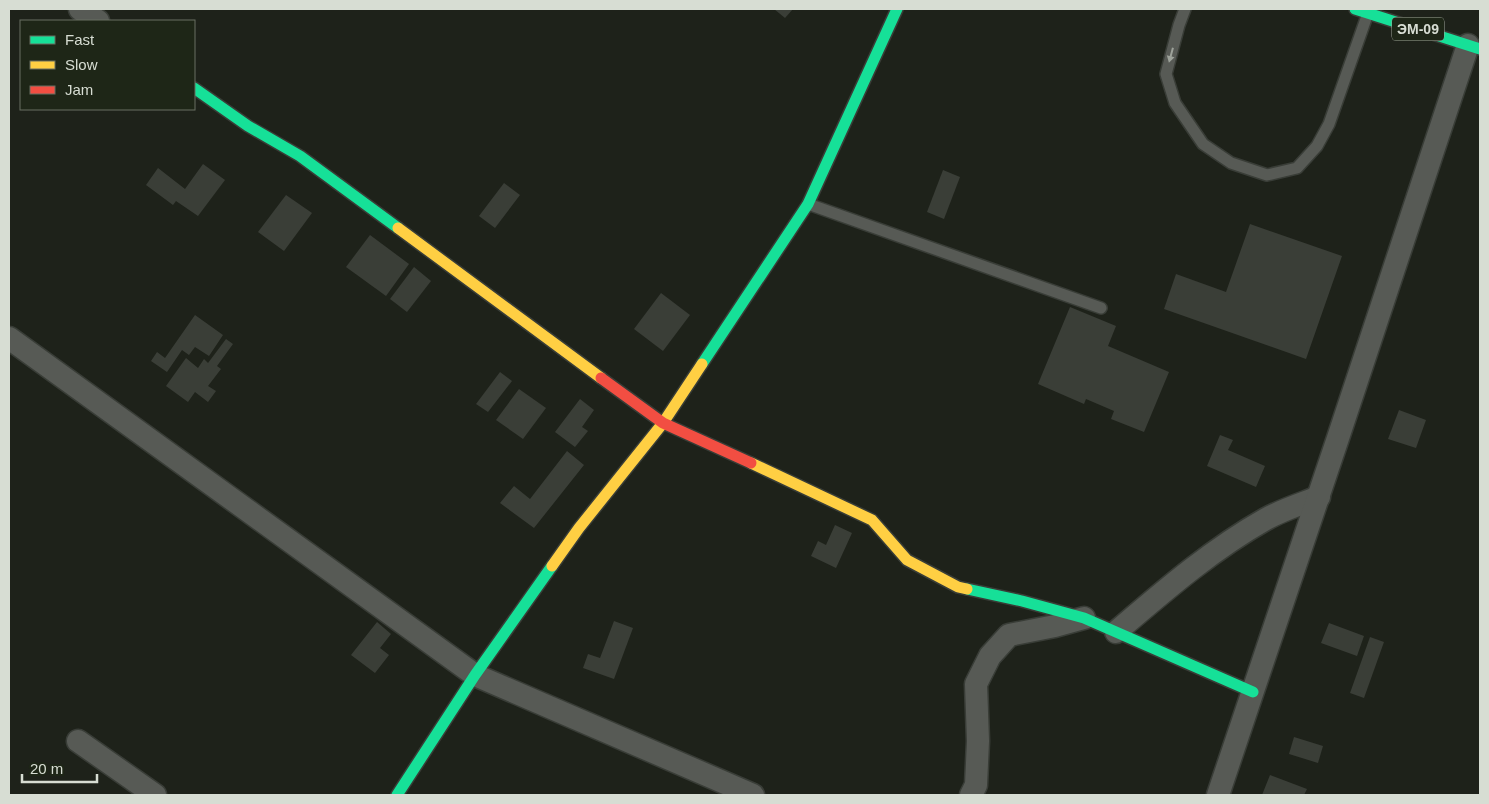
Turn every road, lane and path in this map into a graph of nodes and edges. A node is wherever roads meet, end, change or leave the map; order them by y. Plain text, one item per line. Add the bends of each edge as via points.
1 (80, 9) edge
2 (897, 9) edge
3 (1185, 9) edge
4 (1355, 9) edge
5 (1368, 13) junction
6 (96, 20) edge
7 (1474, 47) edge
8 (195, 89) edge
9 (808, 204) junction
10 (1100, 308) dead end
11 (9, 338) edge
12 (663, 423) junction
13 (1319, 497) junction
14 (1084, 618) junction
15 (1116, 632) junction
16 (475, 675) junction
17 (1252, 692) junction
18 (78, 741) dead end
19 (155, 795) edge
20 (397, 795) edge
21 (753, 795) edge
22 (971, 795) edge
23 (1218, 795) edge

1 - 6 street
2 - 9 main road
3 -> 5 lane via 1166,74 1175,103 1203,144 1231,163 1267,175 1297,168 1317,146 1329,124
4 - 5 main road, ЭМ-09
5 - 7 main road, ЭМ-09
7 - 13 street
8 - 12 main road via 248,126 300,156
9 - 10 lane
9 - 12 main road
11 - 16 street
12 - 14 main road via 872,520 907,560 958,587
12 - 16 main road via 579,528
13 - 15 street via 1268,518 1225,544
13 - 17 street
14 - 15 main road
14 - 22 street via 1009,635 990,656 976,684 978,741 976,785
15 - 17 main road
16 - 20 main road
16 - 21 street
17 - 23 street
18 - 19 street

